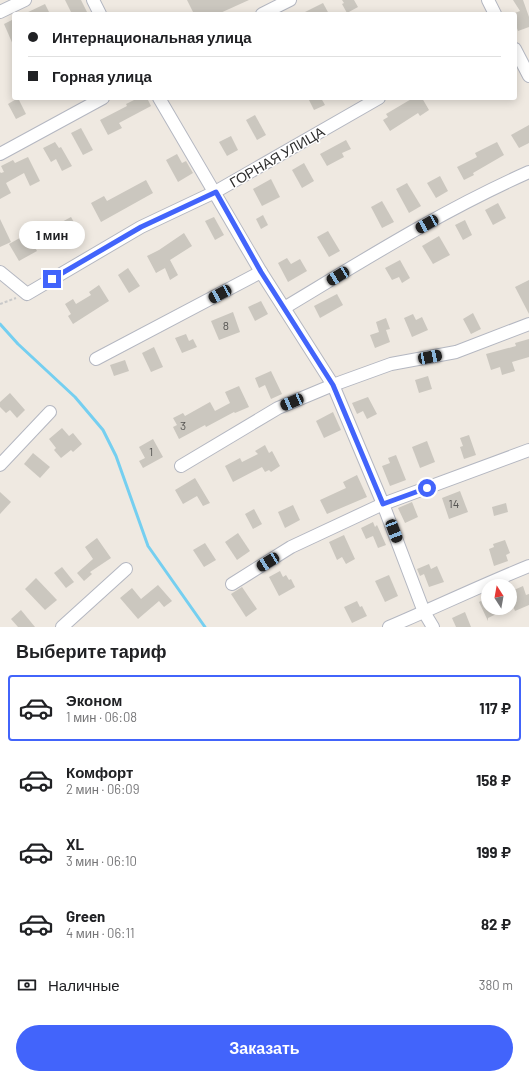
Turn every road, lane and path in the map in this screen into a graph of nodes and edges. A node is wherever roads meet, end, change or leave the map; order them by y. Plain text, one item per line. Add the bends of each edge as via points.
1 (25, 0) edge
2 (93, 0) edge
3 (290, 0) edge
4 (488, 0) edge
5 (0, 12) edge
6 (99, 12) edge
7 (266, 12) edge
8 (494, 12) edge
9 (522, 54) edge
10 (529, 76) edge
11 (99, 100) edge
12 (160, 100) edge
13 (376, 100) edge
14 (0, 154) edge
15 (529, 172) edge
16 (216, 192) junction
17 (0, 272) edge
18 (261, 272) junction
19 (27, 294) junction
20 (0, 304) edge
21 (284, 308) junction
22 (529, 324) edge
23 (96, 359) dead end
24 (333, 385) junction
25 (50, 412) dead end
26 (529, 450) edge
27 (0, 465) edge
28 (181, 466) dead end
29 (383, 504) junction
30 (529, 566) edge
31 (126, 569) dead end
32 (232, 584) dead end
33 (424, 612) junction
34 (62, 627) edge
35 (389, 627) edge
36 (433, 627) edge

1 - 5 street
2 - 6 street
3 - 7 street
4 - 8 street
9 - 10 street
11 - 14 street
12 - 16 street
13 - 16 street, ГОРНАЯ УЛИЦА
15 - 21 street via 489,190
16 - 18 street
16 - 19 street, ГОРНАЯ УЛИЦА via 141,227
17 - 19 street
18 - 21 street
18 - 23 street
19 - 20 path
21 - 24 street
22 - 24 street via 456,352 391,364
24 - 28 street via 278,408
24 - 29 street
25 - 27 street
26 - 29 street
29 - 32 street via 291,547
29 - 33 street
30 - 33 street
31 - 34 street
33 - 35 street
33 - 36 street

